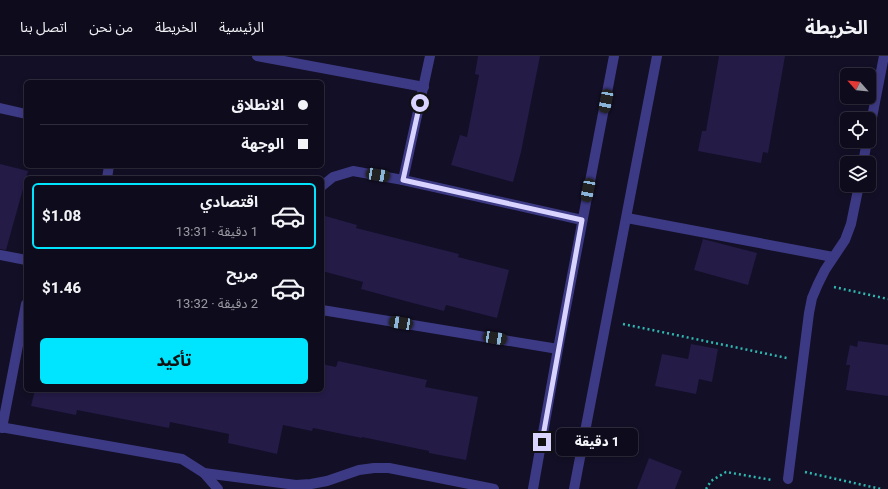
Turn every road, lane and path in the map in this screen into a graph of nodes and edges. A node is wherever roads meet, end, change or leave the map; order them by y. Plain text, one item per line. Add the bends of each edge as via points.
1 (257, 56) edge
2 (430, 56) edge
3 (614, 56) edge
4 (658, 56) edge
5 (884, 56) edge
6 (883, 86) edge
7 (424, 87) junction
8 (0, 108) edge
9 (875, 112) edge
10 (24, 114) edge
11 (403, 180) junction
12 (324, 184) edge
13 (858, 192) edge
14 (627, 218) junction
15 (582, 220) junction
16 (0, 255) edge
17 (833, 257) junction
18 (24, 260) edge
19 (818, 284) junction
20 (888, 299) edge
21 (324, 310) edge
22 (24, 314) edge
23 (607, 321) junction
24 (558, 349) junction
25 (803, 361) junction
26 (1, 428) edge
27 (204, 472) junction
28 (788, 479) junction
29 (218, 489) edge
30 (494, 489) edge
31 (533, 489) edge
32 (574, 489) edge
33 (706, 489) edge
34 (881, 489) edge

1 - 7 street
2 - 7 street
3 - 15 street
4 - 14 street
5 - 6 street
6 - 9 street
7 - 11 street
8 - 10 street
11 - 12 street via 353,171 333,177
11 - 15 street
13 - 17 street via 845,240
14 - 17 street
14 - 23 street
15 - 24 street
16 - 18 street
17 - 19 street
19 - 20 path
19 - 25 street via 809,313
21 - 24 street
22 - 26 street
23 - 25 path
23 - 32 street
24 - 31 street
25 - 28 street
26 - 27 street via 182,459
27 - 29 street
27 - 30 street via 296,485 319,482 359,470 390,468
28 - 33 path via 774,480 726,472 711,481
28 - 34 path via 802,472

